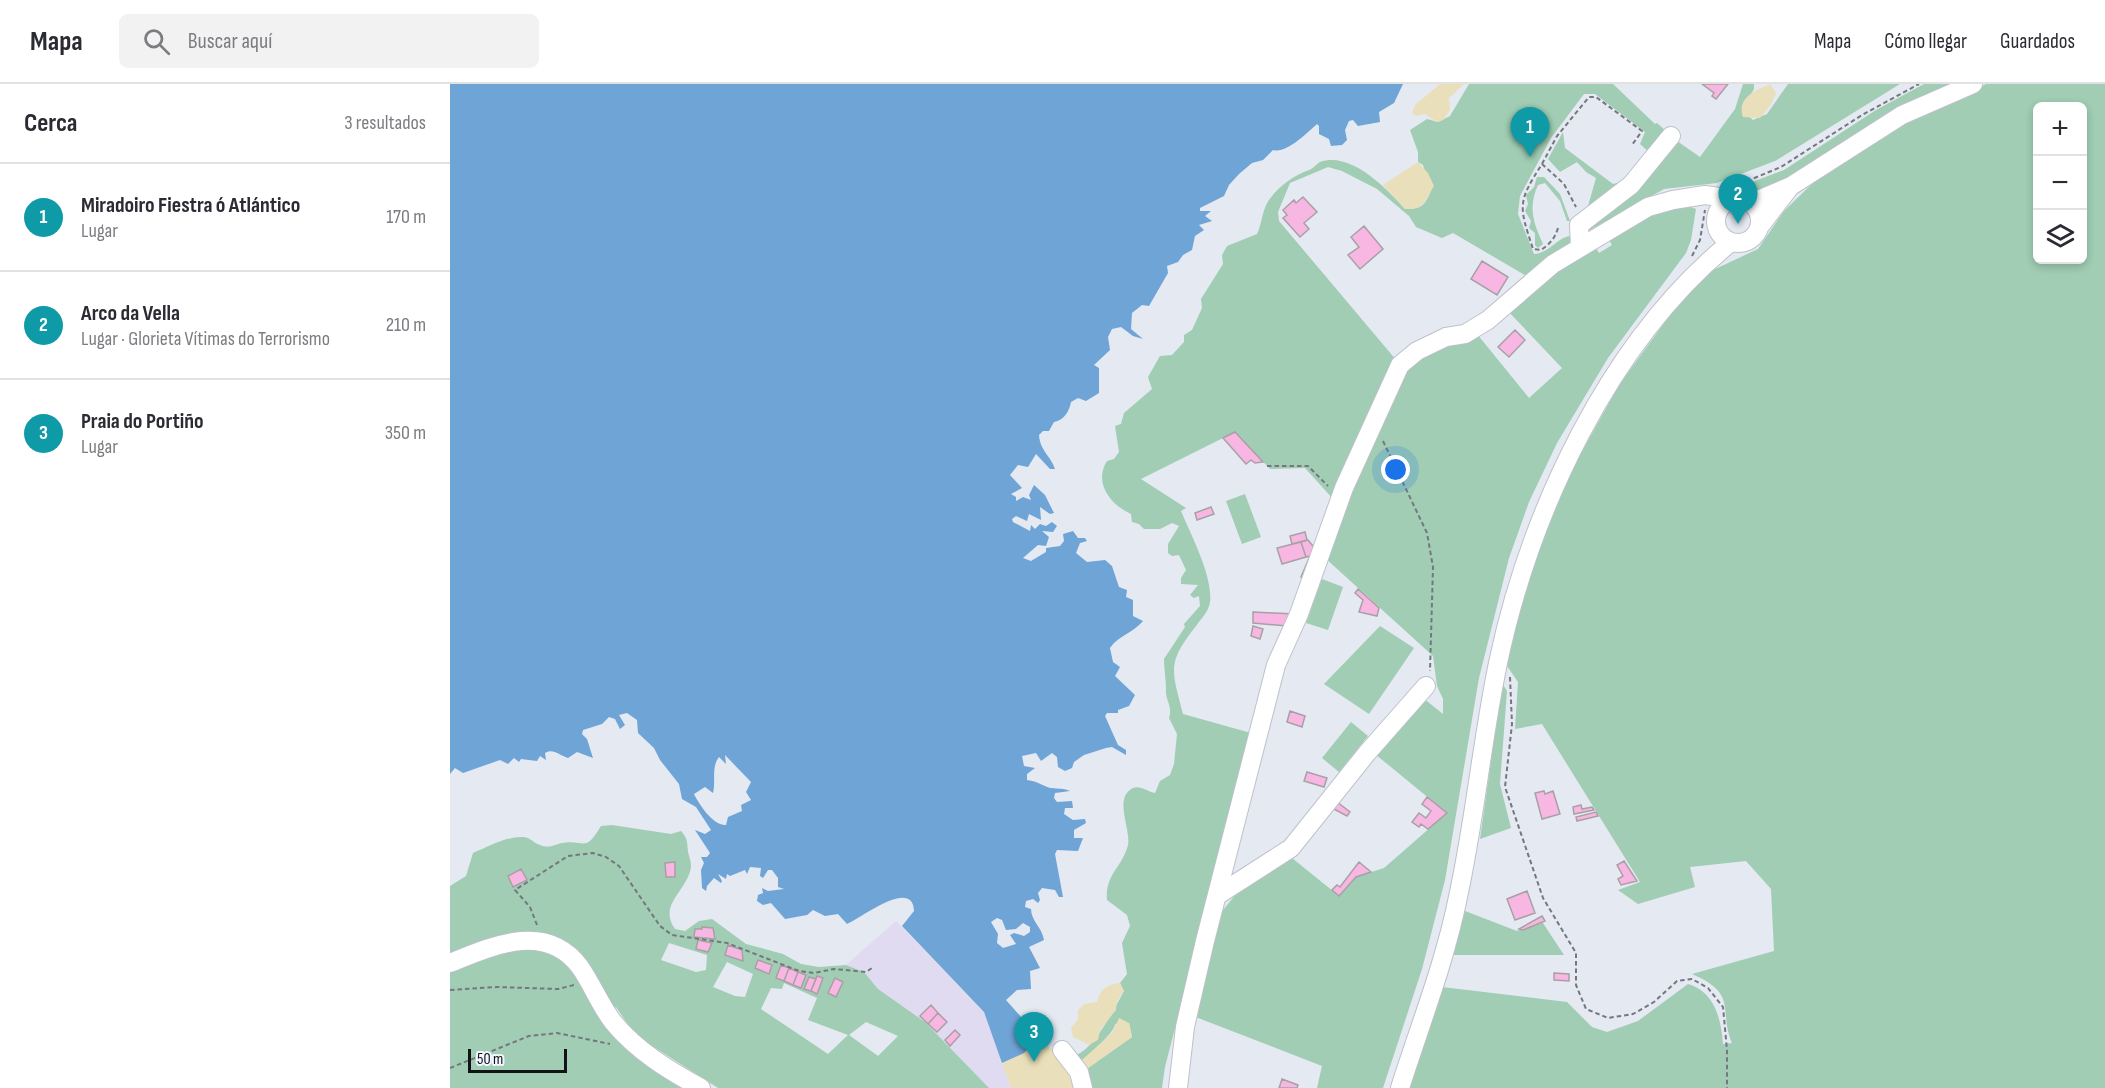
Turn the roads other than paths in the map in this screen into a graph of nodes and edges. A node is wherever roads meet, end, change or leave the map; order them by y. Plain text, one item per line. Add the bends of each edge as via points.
1 (1973, 84) edge
2 (1671, 136) dead end
3 (1791, 186) junction
4 (1740, 196) junction
5 (1708, 203) junction
6 (1760, 226) junction
7 (1722, 234) junction
8 (1580, 247) junction
9 (1426, 686) road end
10 (1218, 895) junction
11 (450, 963) edge
12 (1062, 1050) dead end
13 (701, 1088) edge
14 (1083, 1088) edge
15 (1178, 1088) edge
16 (1400, 1088) edge

1 - 3 street via 1902,115
2 - 8 street via 1630,185 1579,225
3 - 4 street
3 - 6 street
4 - 5 street
4 - 6 street via 1760,213
4 - 7 street via 1722,206 1716,218
5 - 7 street
5 - 8 street via 1673,200 1648,207
6 - 7 street via 1752,239 1738,244
7 - 16 street via 1696,262 1631,352 1588,420 1529,552 1498,665 1458,899
8 - 10 street via 1553,264 1488,320 1465,334 1446,337 1417,351 1400,365 1368,432 1276,665
9 - 10 street via 1366,753 1291,848
10 - 15 street via 1185,1027
11 - 13 street via 518,940 552,944 569,954 611,1020 632,1044
12 - 14 street via 1079,1072

